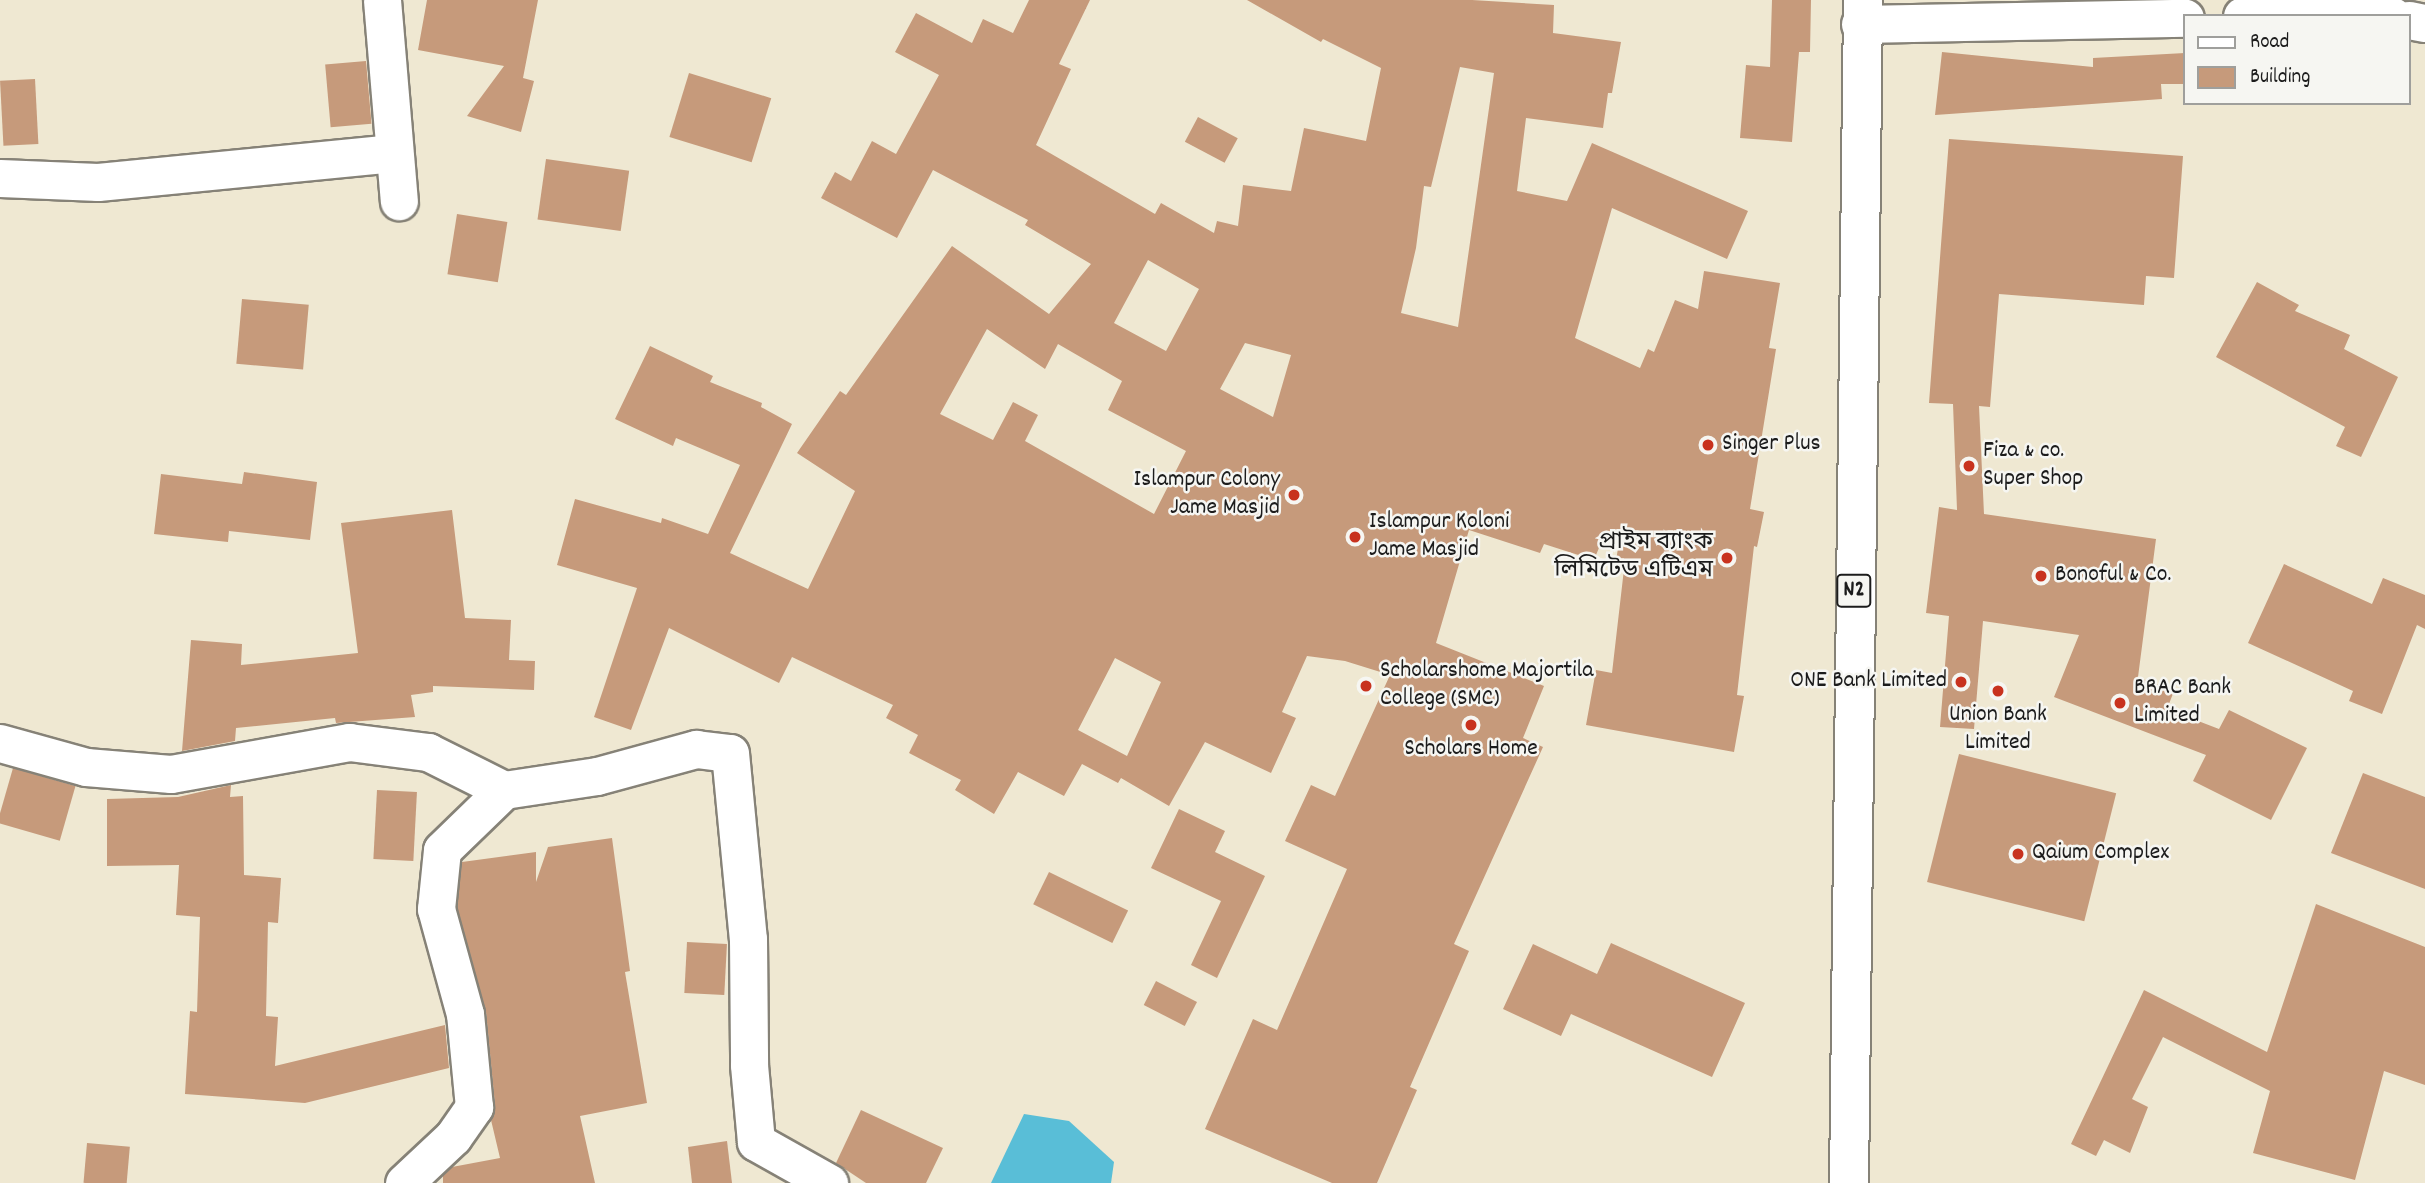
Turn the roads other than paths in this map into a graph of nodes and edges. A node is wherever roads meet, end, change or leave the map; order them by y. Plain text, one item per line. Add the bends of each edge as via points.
1 (382, 0) edge
2 (1861, 12) edge
3 (2284, 14) edge
4 (2384, 14) edge
5 (2184, 18) edge
6 (394, 153) junction
7 (0, 177) edge
8 (399, 201) dead end
9 (0, 743) edge
10 (504, 790) junction
11 (404, 1183) edge
12 (829, 1183) edge
13 (1849, 1183) edge

1 - 6 street
2 - 5 street
2 - 13 highway, N2
3 - 4 street via 2367,10
6 - 7 street via 98,182
6 - 8 street
9 - 10 street via 86,767 172,774 349,742 428,752
10 - 11 street via 442,850 440,862 436,909 465,1014 474,1107 453,1137
10 - 12 street via 597,776 696,749 730,753 748,939 749,1065 757,1142

